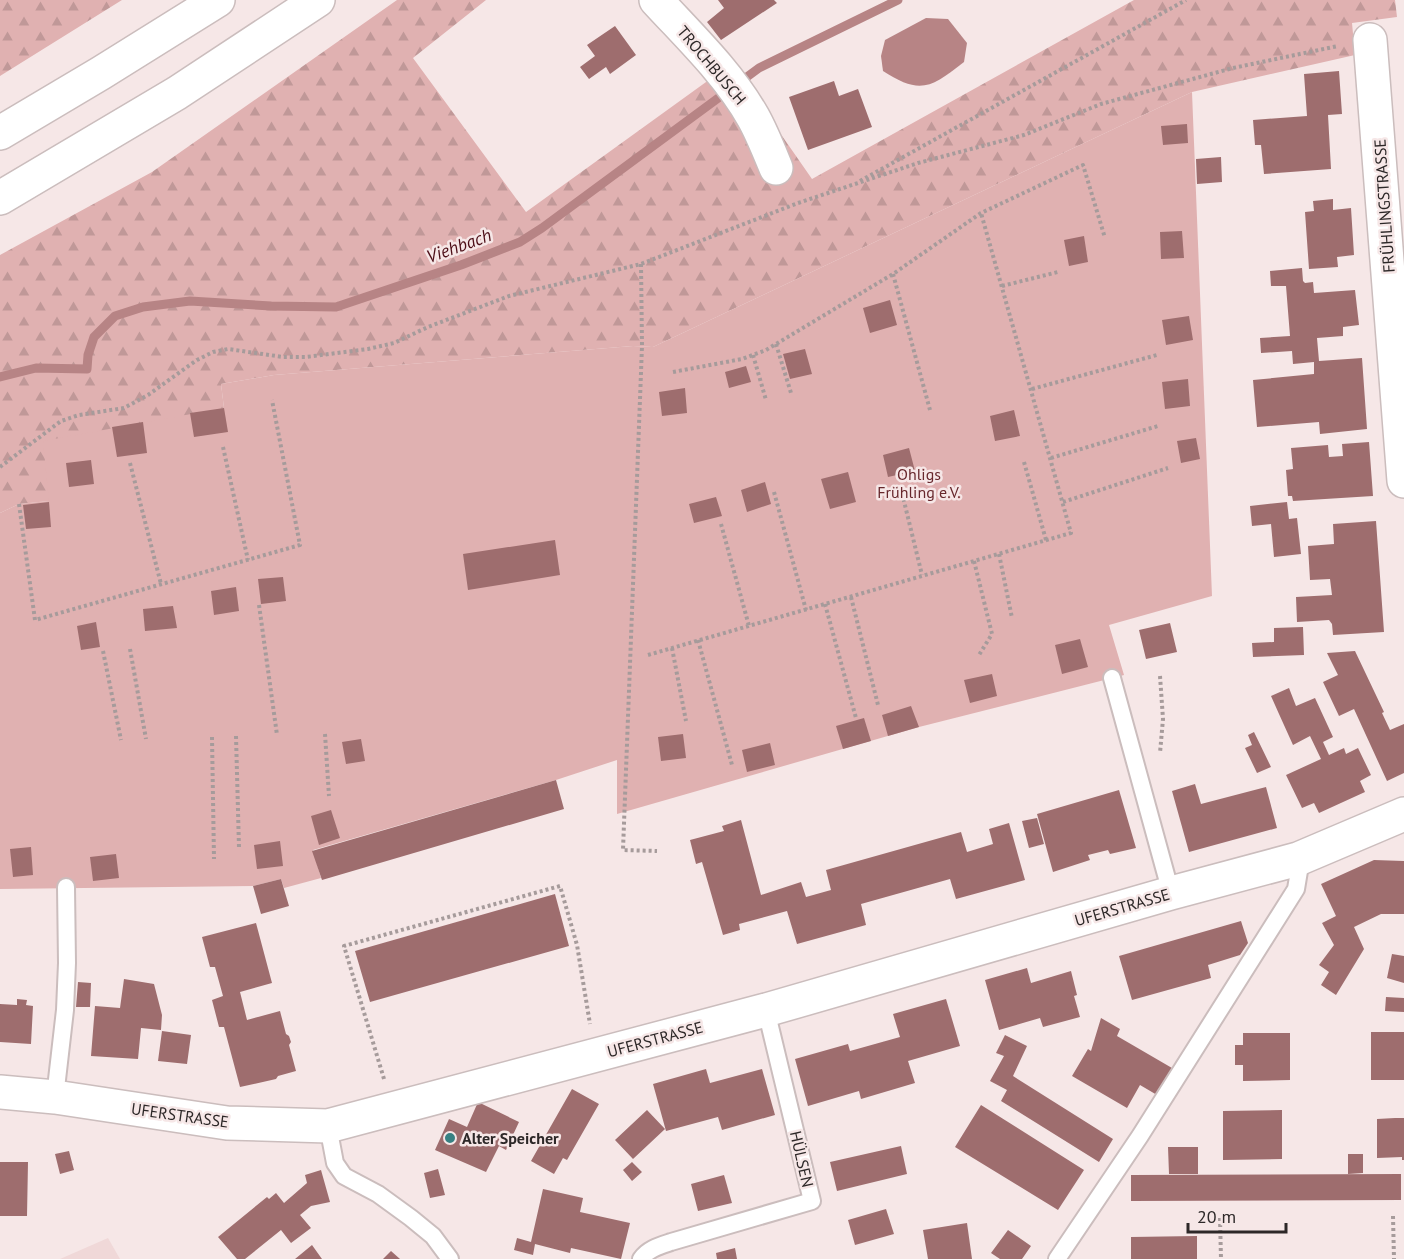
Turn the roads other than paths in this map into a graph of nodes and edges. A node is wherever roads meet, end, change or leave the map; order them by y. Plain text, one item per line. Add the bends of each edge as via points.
1 (218, 0) edge
2 (318, 0) edge
3 (656, 0) edge
4 (1370, 40) road end
5 (0, 133) edge
6 (776, 168) dead end
7 (0, 198) edge
8 (1404, 481) edge
9 (1112, 678) dead end
10 (1404, 814) edge
11 (1298, 859) junction
12 (66, 887) dead end
13 (1172, 893) junction
14 (766, 1010) junction
15 (0, 1092) edge
16 (55, 1097) junction
17 (328, 1126) junction
18 (450, 1259) edge
19 (641, 1259) edge
20 (1057, 1259) edge

1 - 5 main road
2 - 7 main road via 177,93
3 - 6 main road, TROCHBUSCH via 730,83 754,118
4 - 8 main road, FRÜHLINGSTRASSE
9 - 13 lane
10 - 11 main road, UFERSTRASSE
11 - 13 main road, UFERSTRASSE
11 - 20 lane via 1296,889
12 - 16 lane via 65,1010
13 - 14 main road, UFERSTRASSE
14 - 17 main road, UFERSTRASSE
14 - 19 lane, HÜLSEN via 812,1201 654,1247
15 - 16 main road, UFERSTRASSE
16 - 17 main road, UFERSTRASSE via 227,1123
17 - 18 lane via 335,1163 344,1176 411,1218 433,1236

